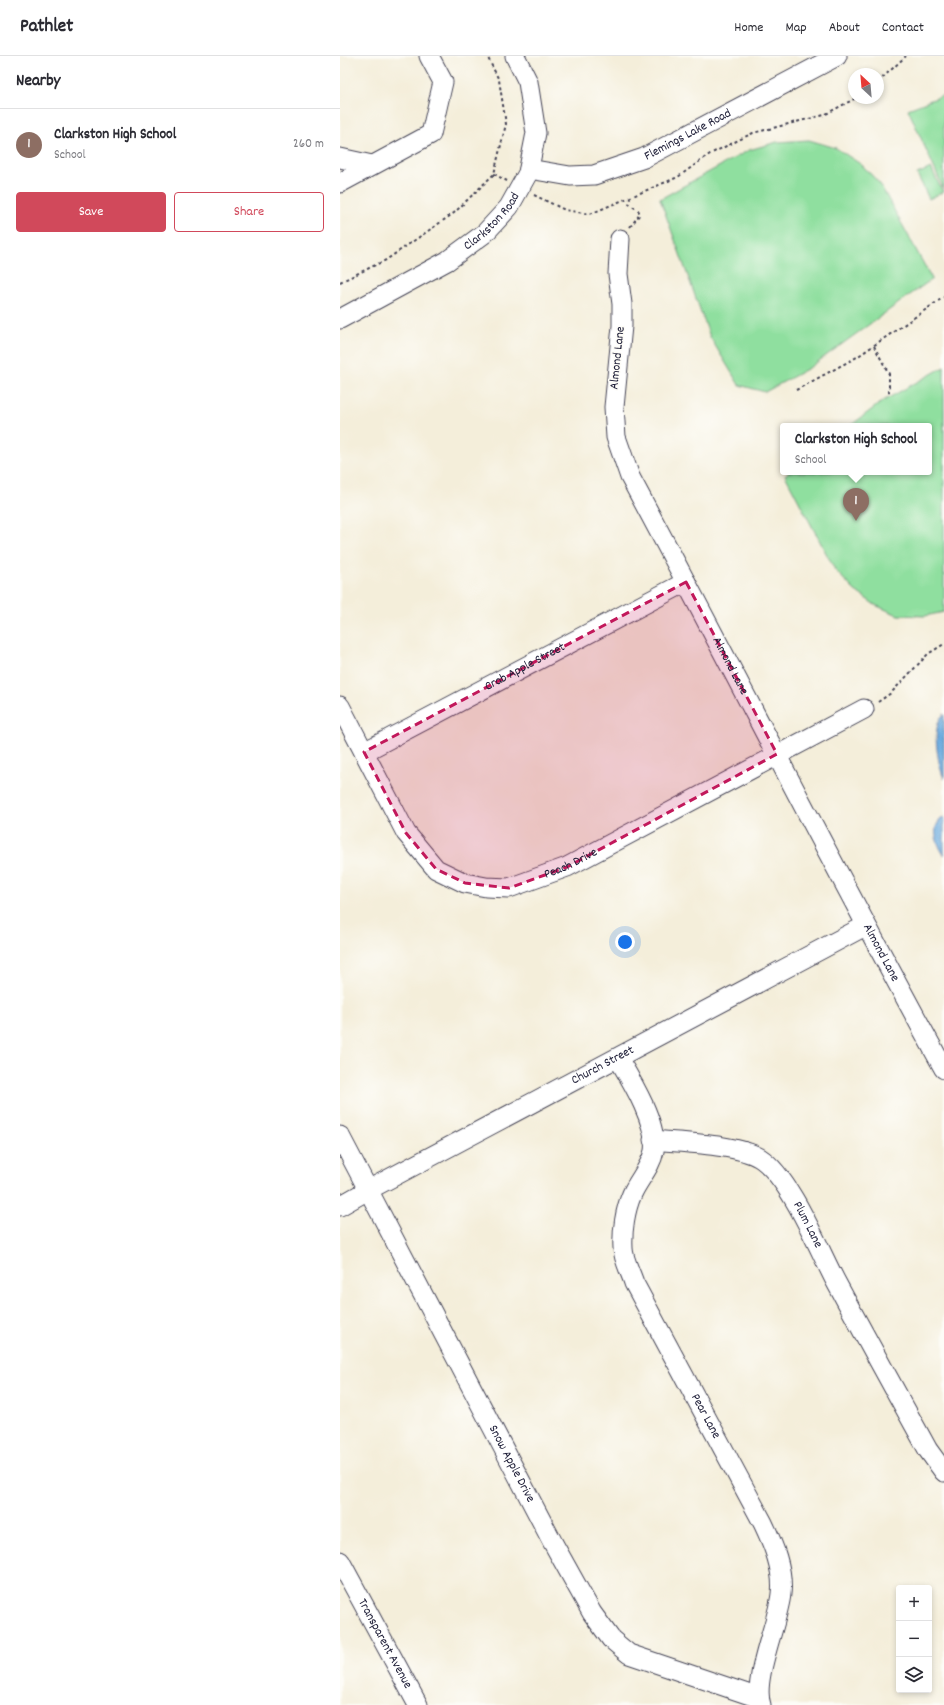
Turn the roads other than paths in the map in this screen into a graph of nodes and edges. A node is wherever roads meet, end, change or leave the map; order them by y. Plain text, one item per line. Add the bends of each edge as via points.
1 (429, 56) edge
2 (516, 56) edge
3 (837, 56) edge
4 (340, 158) edge
5 (372, 166) junction
6 (529, 169) junction
7 (340, 183) edge
8 (620, 239) road end
9 (340, 319) edge
10 (686, 582) junction
11 (340, 706) edge
12 (864, 709) road end
13 (364, 752) junction
14 (777, 754) junction
15 (865, 926) junction
16 (618, 1058) junction
17 (944, 1069) edge
18 (340, 1136) edge
19 (653, 1140) junction
20 (368, 1190) junction
21 (340, 1206) edge
22 (944, 1472) edge
23 (340, 1561) edge
24 (760, 1702) edge
25 (418, 1705) edge

1 - 5 street via 443,82 431,134
2 - 6 street, Clarkston Road via 528,82 536,133
3 - 6 street, Flemings Lake Road via 644,158 594,175 570,176
4 - 5 street
5 - 7 street
6 - 9 street, Clarkston Road via 509,208 484,233 447,261
8 - 10 street, Almond Lane via 618,274 622,326 614,407 616,437 630,477
10 - 13 street, Crab Apple Street
10 - 14 street, Almond Lane
11 - 13 street, Peach Drive
12 - 14 street, Peach Drive
13 - 14 street, Peach Drive via 406,833 436,869 465,883 509,888 567,866
14 - 15 street, Almond Lane
15 - 16 street, Church Street
15 - 17 street, Almond Lane
16 - 19 street via 644,1104
16 - 20 street, Church Street
18 - 20 street, Snow Apple Drive
19 - 22 street, Plum Lane via 741,1150 760,1158 768,1165 795,1201 928,1450
19 - 24 street, Pear Lane via 654,1150 650,1162 632,1194 625,1215 623,1249 634,1283 774,1546 782,1593 763,1664
20 - 21 street, Church Street
20 - 24 street, Snow Apple Drive via 553,1543 592,1613 611,1639 629,1654
23 - 25 street, Transparent Avenue

